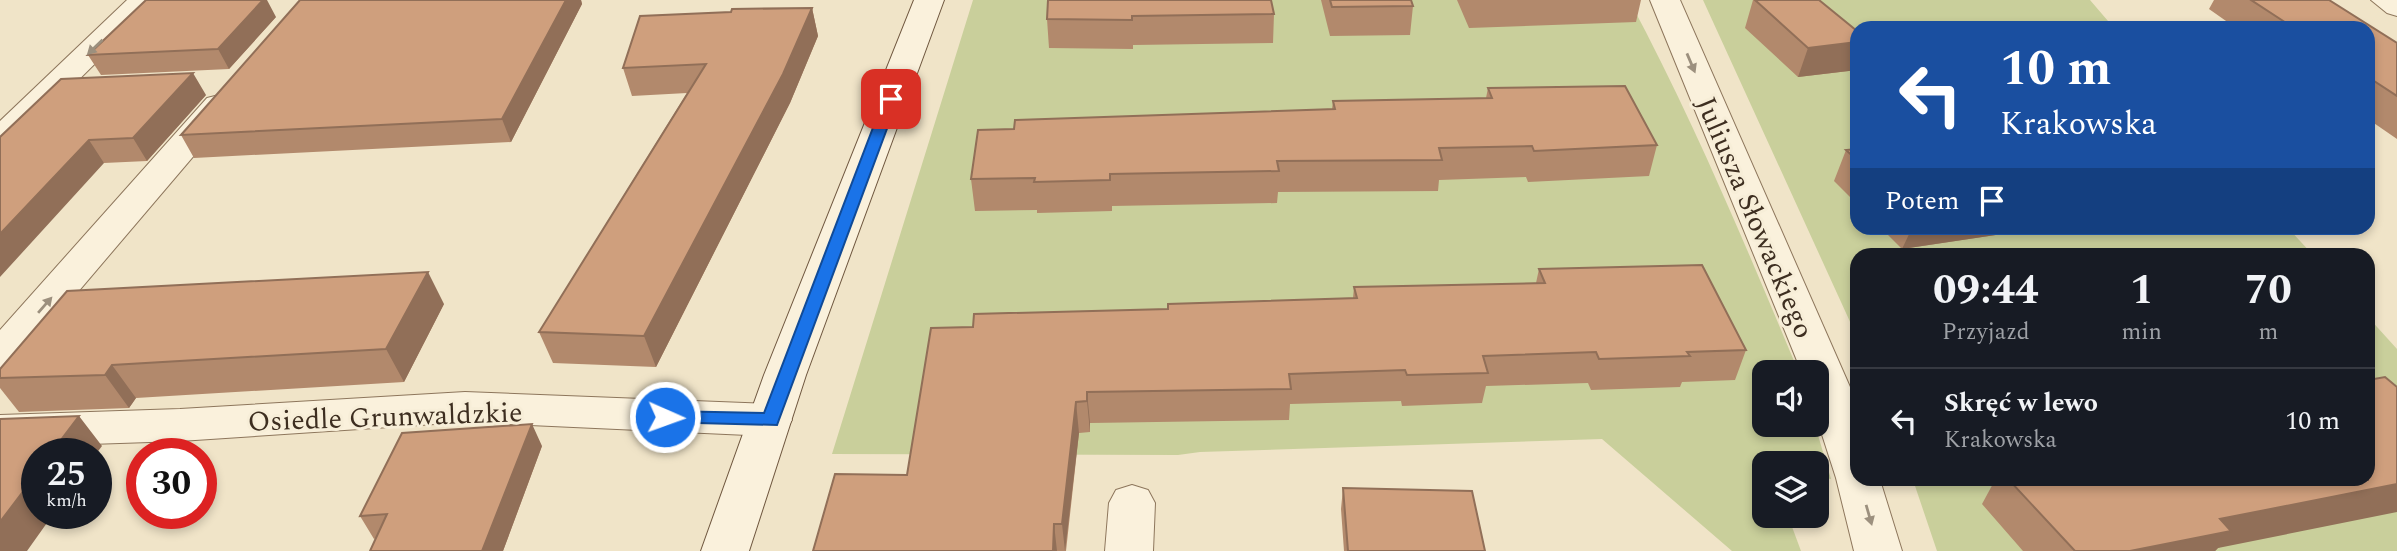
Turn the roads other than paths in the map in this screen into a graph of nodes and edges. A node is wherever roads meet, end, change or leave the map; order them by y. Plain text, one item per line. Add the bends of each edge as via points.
1 (145, 0) edge
2 (929, 0) edge
3 (1665, 0) edge
4 (2386, 0) edge
5 (2397, 7) edge
6 (201, 82) dead end
7 (96, 87) edge
8 (51, 90) junction
9 (0, 139) edge
10 (0, 356) edge
11 (770, 420) junction
12 (0, 431) edge
13 (1850, 452) edge
14 (1860, 486) edge
15 (1132, 503) dead end
16 (725, 551) edge
17 (1129, 551) edge
18 (1878, 551) edge

1 -> 8 street
2 - 11 street
3 -> 13 street, Juliusza Słowackiego via 1829,387
4 - 5 street
10 -> 6 street via 241,80
7 - 8 street
8 - 9 street
11 - 12 street, Osiedle Grunwaldzkie via 465,407
11 - 16 street
14 -> 18 street
15 - 17 street

